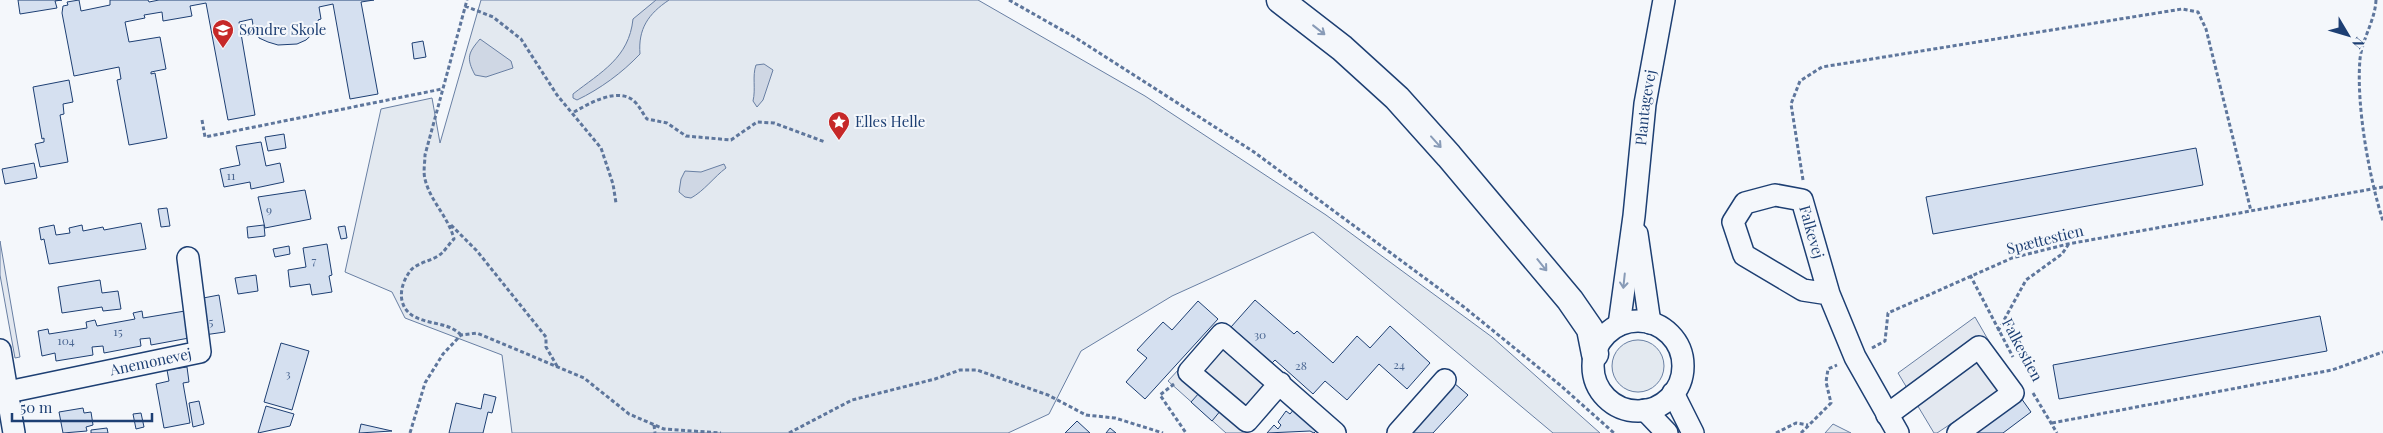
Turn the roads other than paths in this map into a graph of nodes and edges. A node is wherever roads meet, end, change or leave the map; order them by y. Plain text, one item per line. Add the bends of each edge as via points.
1 (1280, 0) edge
2 (1664, 0) edge
3 (1634, 216) junction
4 (188, 258) dead end
5 (1829, 294) junction
6 (1650, 323) junction
7 (1619, 325) junction
8 (0, 350) edge
9 (1595, 354) junction
10 (2, 371) edge
11 (1445, 380) dead end
12 (1280, 383) junction
13 (8, 392) junction
14 (1674, 393) junction
15 (1645, 410) junction
16 (1887, 415) junction
17 (14, 433) edge
18 (1335, 433) edge
19 (1398, 433) edge
20 (1667, 433) edge
21 (1693, 433) edge
22 (1898, 433) edge
23 (1958, 433) edge

1 -> 9 main road via 1342,48 1390,92 1449,156 1570,300 1590,329
2 - 3 street, Plantagevej via 1645,104
3 - 6 street, Plantagevej
3 -> 7 street, Plantagevej
4 - 13 street, Anemonevej via 200,352
5 - 5 street, Falkevej via 1803,290 1744,255 1733,222 1745,203 1775,194 1802,200
5 - 16 street, Falkevej via 1854,357
6 - 7 street via 1634,321
6 - 14 street via 1669,333 1680,352 1682,373
7 - 9 street via 1608,332
8 - 10 street
9 - 15 street via 1593,366 1600,391 1620,407 1632,411
10 - 13 street
11 - 19 street
12 - 12 street via 1247,421 1189,372 1222,334
12 - 18 street
13 - 17 street
14 - 15 street via 1666,401
14 - 21 street
15 - 20 street
16 - 22 street, Falkevej
16 - 23 street via 1979,347 2013,393

